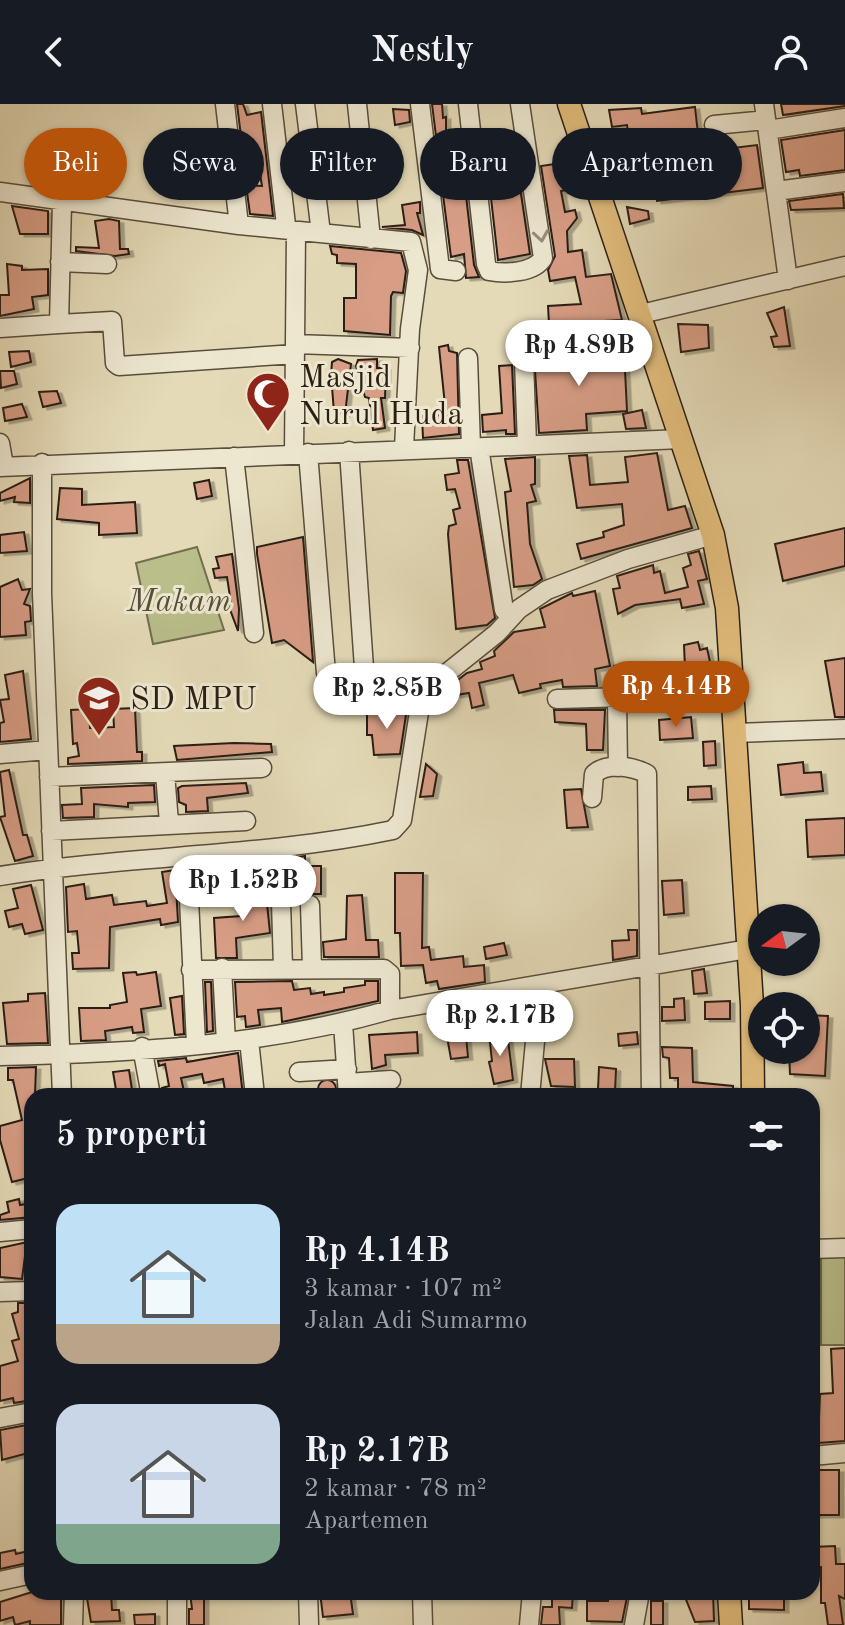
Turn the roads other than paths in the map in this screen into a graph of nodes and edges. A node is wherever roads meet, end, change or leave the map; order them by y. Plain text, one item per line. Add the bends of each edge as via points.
1 (225, 104) edge
2 (272, 104) edge
3 (305, 104) edge
4 (357, 104) edge
5 (420, 104) edge
6 (468, 104) edge
7 (520, 104) edge
8 (569, 104) edge
9 (766, 118) edge
10 (845, 118) edge
11 (714, 125) dead end
12 (845, 182) edge
13 (776, 191) junction
14 (0, 192) edge
15 (62, 203) junction
16 (239, 225) junction
17 (291, 228) junction
18 (321, 233) junction
19 (371, 239) junction
20 (60, 262) junction
21 (107, 264) dead end
22 (845, 266) edge
23 (456, 271) dead end
24 (788, 280) junction
25 (641, 314) junction
26 (59, 324) junction
27 (0, 328) edge
28 (410, 348) junction
29 (295, 349) junction
30 (468, 358) dead end
31 (524, 361) dead end
32 (682, 439) junction
33 (0, 443) edge
34 (527, 444) junction
35 (475, 447) junction
36 (404, 448) junction
37 (349, 451) junction
38 (301, 453) junction
39 (234, 457) junction
40 (42, 463) junction
41 (2, 466) edge
42 (713, 535) junction
43 (504, 610) dead end
44 (254, 633) dead end
45 (326, 673) dead end
46 (733, 694) junction
47 (421, 695) junction
48 (617, 697) junction
49 (557, 699) dead end
50 (845, 729) edge
51 (745, 731) junction
52 (48, 750) junction
53 (0, 754) edge
54 (618, 767) junction
55 (262, 768) dead end
56 (165, 773) junction
57 (49, 777) junction
58 (592, 798) dead end
59 (246, 821) dead end
60 (169, 823) junction
61 (51, 831) junction
62 (187, 858) junction
63 (53, 867) junction
64 (0, 876) edge
65 (281, 901) dead end
66 (310, 905) dead end
67 (748, 949) joint
68 (222, 968) junction
69 (283, 968) junction
70 (312, 968) junction
71 (651, 968) junction
72 (191, 970) junction
73 (749, 976) edge
74 (540, 987) junction
75 (390, 1010) junction
76 (343, 1023) junction
77 (249, 1040) junction
78 (226, 1042) junction
79 (196, 1044) junction
80 (142, 1047) junction
81 (60, 1054) junction
82 (0, 1056) edge
83 (299, 1072) dead end
84 (391, 1080) dead end
85 (347, 1083) edge
86 (62, 1088) edge
87 (150, 1088) edge
88 (254, 1088) edge
89 (531, 1088) edge
90 (651, 1088) edge
91 (753, 1088) edge
92 (24, 1230) edge
93 (0, 1232) edge
94 (845, 1248) edge
95 (820, 1249) edge
96 (24, 1291) edge
97 (0, 1292) edge
98 (24, 1414) edge
99 (0, 1418) edge
100 (845, 1453) edge
101 (820, 1455) edge
102 (24, 1576) edge
103 (0, 1581) edge
104 (74, 1600) edge
105 (177, 1600) edge
106 (308, 1600) edge
107 (422, 1600) edge
108 (531, 1600) edge
109 (639, 1600) edge
110 (729, 1600) edge
111 (73, 1625) edge
112 (177, 1625) edge
113 (309, 1625) edge
114 (423, 1625) edge
115 (529, 1625) edge
116 (634, 1625) edge
117 (731, 1625) edge

1 - 16 street
2 - 17 street
3 - 18 street
4 - 19 street
5 - 23 street via 440,269
7 -> 6 street via 543,258 532,269 495,272 486,264
8 - 25 main road
9 - 10 street
9 - 11 street
9 - 13 street
12 - 13 street
13 - 24 street
14 - 15 street
15 - 16 street
15 - 20 street
16 - 17 street
17 - 18 street
17 - 29 street
18 - 19 street
19 - 28 street via 414,245 418,270
20 - 21 street
20 - 26 street
22 - 24 street
24 - 25 street
25 - 32 main road
26 - 27 street
26 - 29 street via 112,321 119,366
28 - 29 street
28 - 36 street
29 - 38 street
30 - 35 street
31 - 34 street
32 - 34 street
32 - 42 main road
33 - 41 street
34 - 35 street
35 - 36 street
35 - 43 street
36 - 37 street
37 - 38 street
37 - 47 street via 370,698
38 - 39 street
38 - 45 street
39 - 40 street
39 - 44 street
40 - 41 street
40 - 52 street
42 - 46 main road via 726,598
42 - 47 street via 547,590
46 - 48 street
46 - 51 main road
47 - 62 street via 398,827 349,839
48 - 49 street
48 - 54 street
50 - 51 street
51 - 67 main road
52 - 53 street
52 - 57 street
54 - 58 street via 596,771
54 - 71 street via 644,771 648,779
55 - 56 street
56 - 57 street
56 - 60 street
57 - 61 street
59 - 60 street
60 - 61 street
61 - 63 street
62 - 63 street
62 - 72 street
63 - 64 street
63 - 81 street
65 - 69 street
66 - 70 street
67 - 71 street
68 - 69 street
68 - 72 street
68 - 78 street
69 - 70 street
70 - 75 street via 388,970
71 - 74 street
71 - 90 street
72 - 79 street
73 - 91 main road
74 - 75 street
74 - 89 street
75 - 76 street
76 - 77 street
76 - 85 street
77 - 78 street
77 - 88 street
78 - 79 street
79 - 80 street
80 - 81 street
80 - 87 street
81 - 82 street
81 - 86 street
83 - 85 street
84 - 85 street
92 - 93 street
94 - 95 street
96 - 97 street
98 - 99 street
100 - 101 street
102 - 103 street
104 - 111 street
105 - 112 street
106 - 113 street
107 - 114 street
108 - 115 street
109 - 116 street
110 - 117 main road

